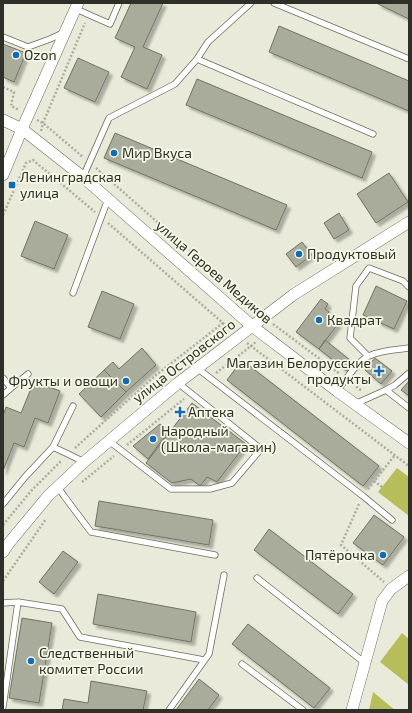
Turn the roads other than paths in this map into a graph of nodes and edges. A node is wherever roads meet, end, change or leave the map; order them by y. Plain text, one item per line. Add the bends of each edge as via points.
1 (119, 3) edge
2 (251, 3) edge
3 (274, 3) edge
4 (77, 6) edge
5 (66, 32) junction
6 (3, 37) edge
7 (197, 59) junction
8 (409, 59) edge
9 (3, 120) edge
10 (22, 129) junction
11 (373, 134) dead end
12 (3, 175) edge
13 (83, 177) junction
14 (108, 199) junction
15 (409, 222) edge
16 (409, 287) edge
17 (73, 293) dead end
18 (252, 326) junction
19 (409, 348) edge
20 (368, 356) junction
21 (196, 368) junction
22 (409, 373) edge
23 (28, 374) dead end
24 (3, 378) edge
25 (178, 383) junction
26 (11, 388) junction
27 (386, 390) junction
28 (337, 391) junction
29 (3, 395) edge
30 (355, 404) junction
31 (73, 406) dead end
32 (409, 408) edge
33 (109, 440) junction
34 (409, 443) edge
35 (53, 447) junction
36 (84, 462) junction
37 (58, 487) junction
38 (3, 504) edge
39 (392, 520) dead end
40 (3, 552) edge
41 (215, 555) dead end
42 (224, 575) dead end
43 (409, 576) edge
44 (257, 578) dead end
45 (18, 602) junction
46 (3, 603) edge
47 (204, 660) junction
48 (242, 664) dead end
49 (365, 664) junction
50 (3, 707) edge
51 (169, 710) edge
52 (303, 710) edge
53 (352, 710) edge

1 - 4 lane via 110,24
2 - 7 lane via 208,42
3 - 8 lane
4 - 5 street
5 - 6 lane via 28,47
5 - 10 street
7 - 11 lane
7 - 13 lane via 175,84 109,118
9 - 10 street, улица Героев Медиков
10 - 12 street
10 - 13 street, улица Героев Медиков
13 - 14 street, улица Героев Медиков
14 - 17 lane
14 - 18 street, улица Героев Медиков
15 - 18 street, улица Островского via 293,295
16 - 20 lane via 404,281 369,268 356,286 350,338
18 - 21 street, улица Островского
18 - 28 street, улица Героев Медиков
19 - 20 lane via 388,350
20 - 28 lane via 358,364
21 - 25 street, улица Островского
21 - 39 lane
22 - 27 lane
23 - 26 lane
24 - 26 lane
25 - 33 street, улица Островского
25 - 33 lane via 261,449 232,483 210,489 171,488
26 - 29 lane
27 - 30 lane
27 - 32 lane
28 - 30 street, улица Героев Медиков
30 - 34 street, улица Героев Медиков
31 - 35 lane
33 - 36 street, улица Островского
35 - 36 lane
35 - 38 lane
36 - 37 street, улица Островского
37 - 40 street, улица Островского
37 - 41 lane via 91,532
42 - 47 lane via 209,654
43 - 49 street via 391,589 382,601
44 - 49 lane
45 - 46 lane
45 - 47 lane via 62,609 80,637
45 - 50 lane
47 - 51 lane
48 - 52 lane
49 - 53 street

